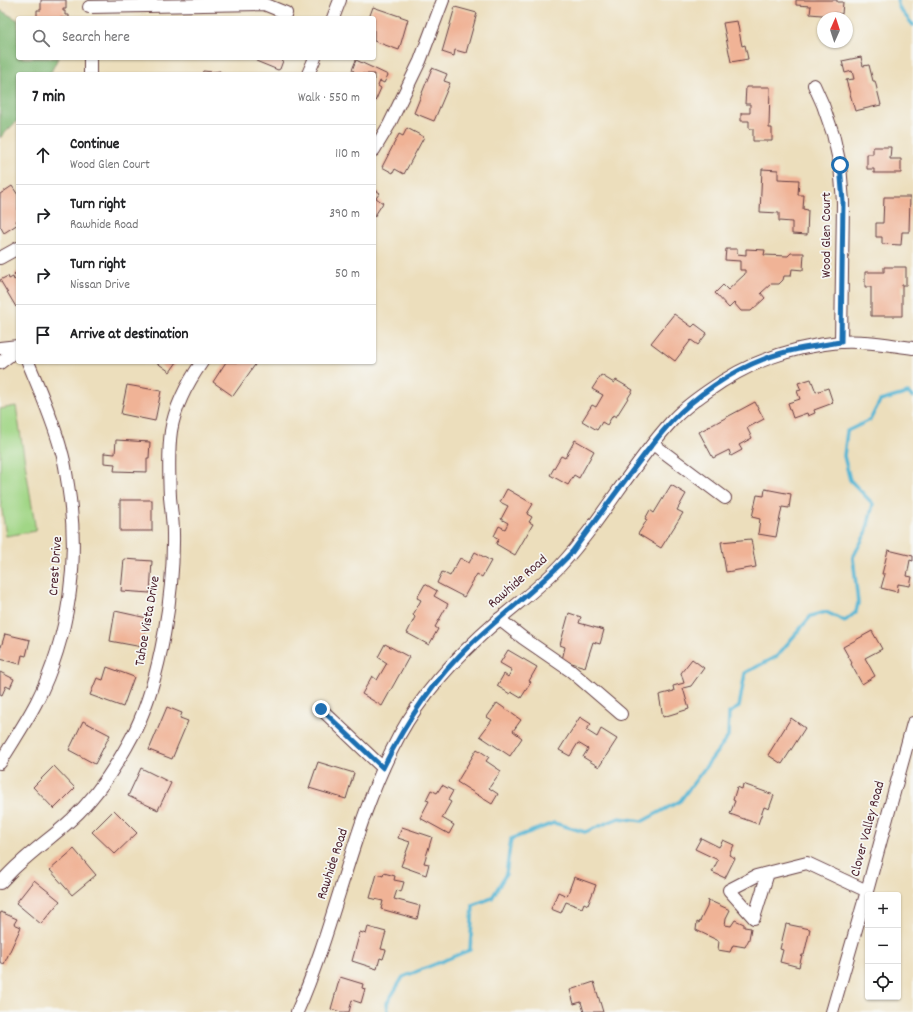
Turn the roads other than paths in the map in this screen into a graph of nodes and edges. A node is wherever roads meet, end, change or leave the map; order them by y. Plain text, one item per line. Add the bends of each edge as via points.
1 (340, 0) edge
2 (443, 0) edge
3 (89, 8) edge
4 (286, 12) dead end
5 (334, 16) edge
6 (90, 60) edge
7 (314, 60) edge
8 (90, 72) edge
9 (309, 72) edge
10 (814, 85) dead end
11 (376, 147) edge
12 (16, 249) edge
13 (0, 258) edge
14 (841, 342) junction
15 (16, 347) edge
16 (0, 348) edge
17 (913, 348) edge
18 (16, 349) edge
19 (0, 363) edge
20 (29, 364) edge
21 (201, 364) edge
22 (653, 444) junction
23 (724, 498) dead end
24 (499, 619) junction
25 (321, 709) dead end
26 (621, 714) dead end
27 (913, 722) edge
28 (0, 763) edge
29 (383, 768) junction
30 (768, 873) dead end
31 (0, 883) edge
32 (867, 891) junction
33 (297, 1012) edge
34 (832, 1012) edge

1 - 5 street
2 - 11 street via 420,61
3 - 4 street via 264,4
6 - 8 street
7 - 9 street
10 - 14 street, Wood Glen Court via 833,134 840,165 843,202
12 - 13 street
14 - 17 street, Rawhide Road via 875,342
14 - 22 street, Rawhide Road via 784,352 724,379 672,421
15 - 16 street
18 - 19 street
20 - 28 street, Crest Drive via 62,451 74,538 72,583 64,629 52,664 36,702
21 - 31 street, Tahoe Vista Drive via 180,400 171,430 169,462 172,567 162,647 135,730 114,769 73,819 18,864
22 - 23 street
22 - 24 street, Rawhide Road via 572,552 543,582
24 - 26 street via 571,672
24 - 29 street, Rawhide Road via 438,679 408,721
25 - 29 street
27 - 32 street, Clover Valley Road
29 - 33 street, Rawhide Road via 366,811 312,977
30 - 32 street via 807,863
32 - 34 street, Clover Valley Road

